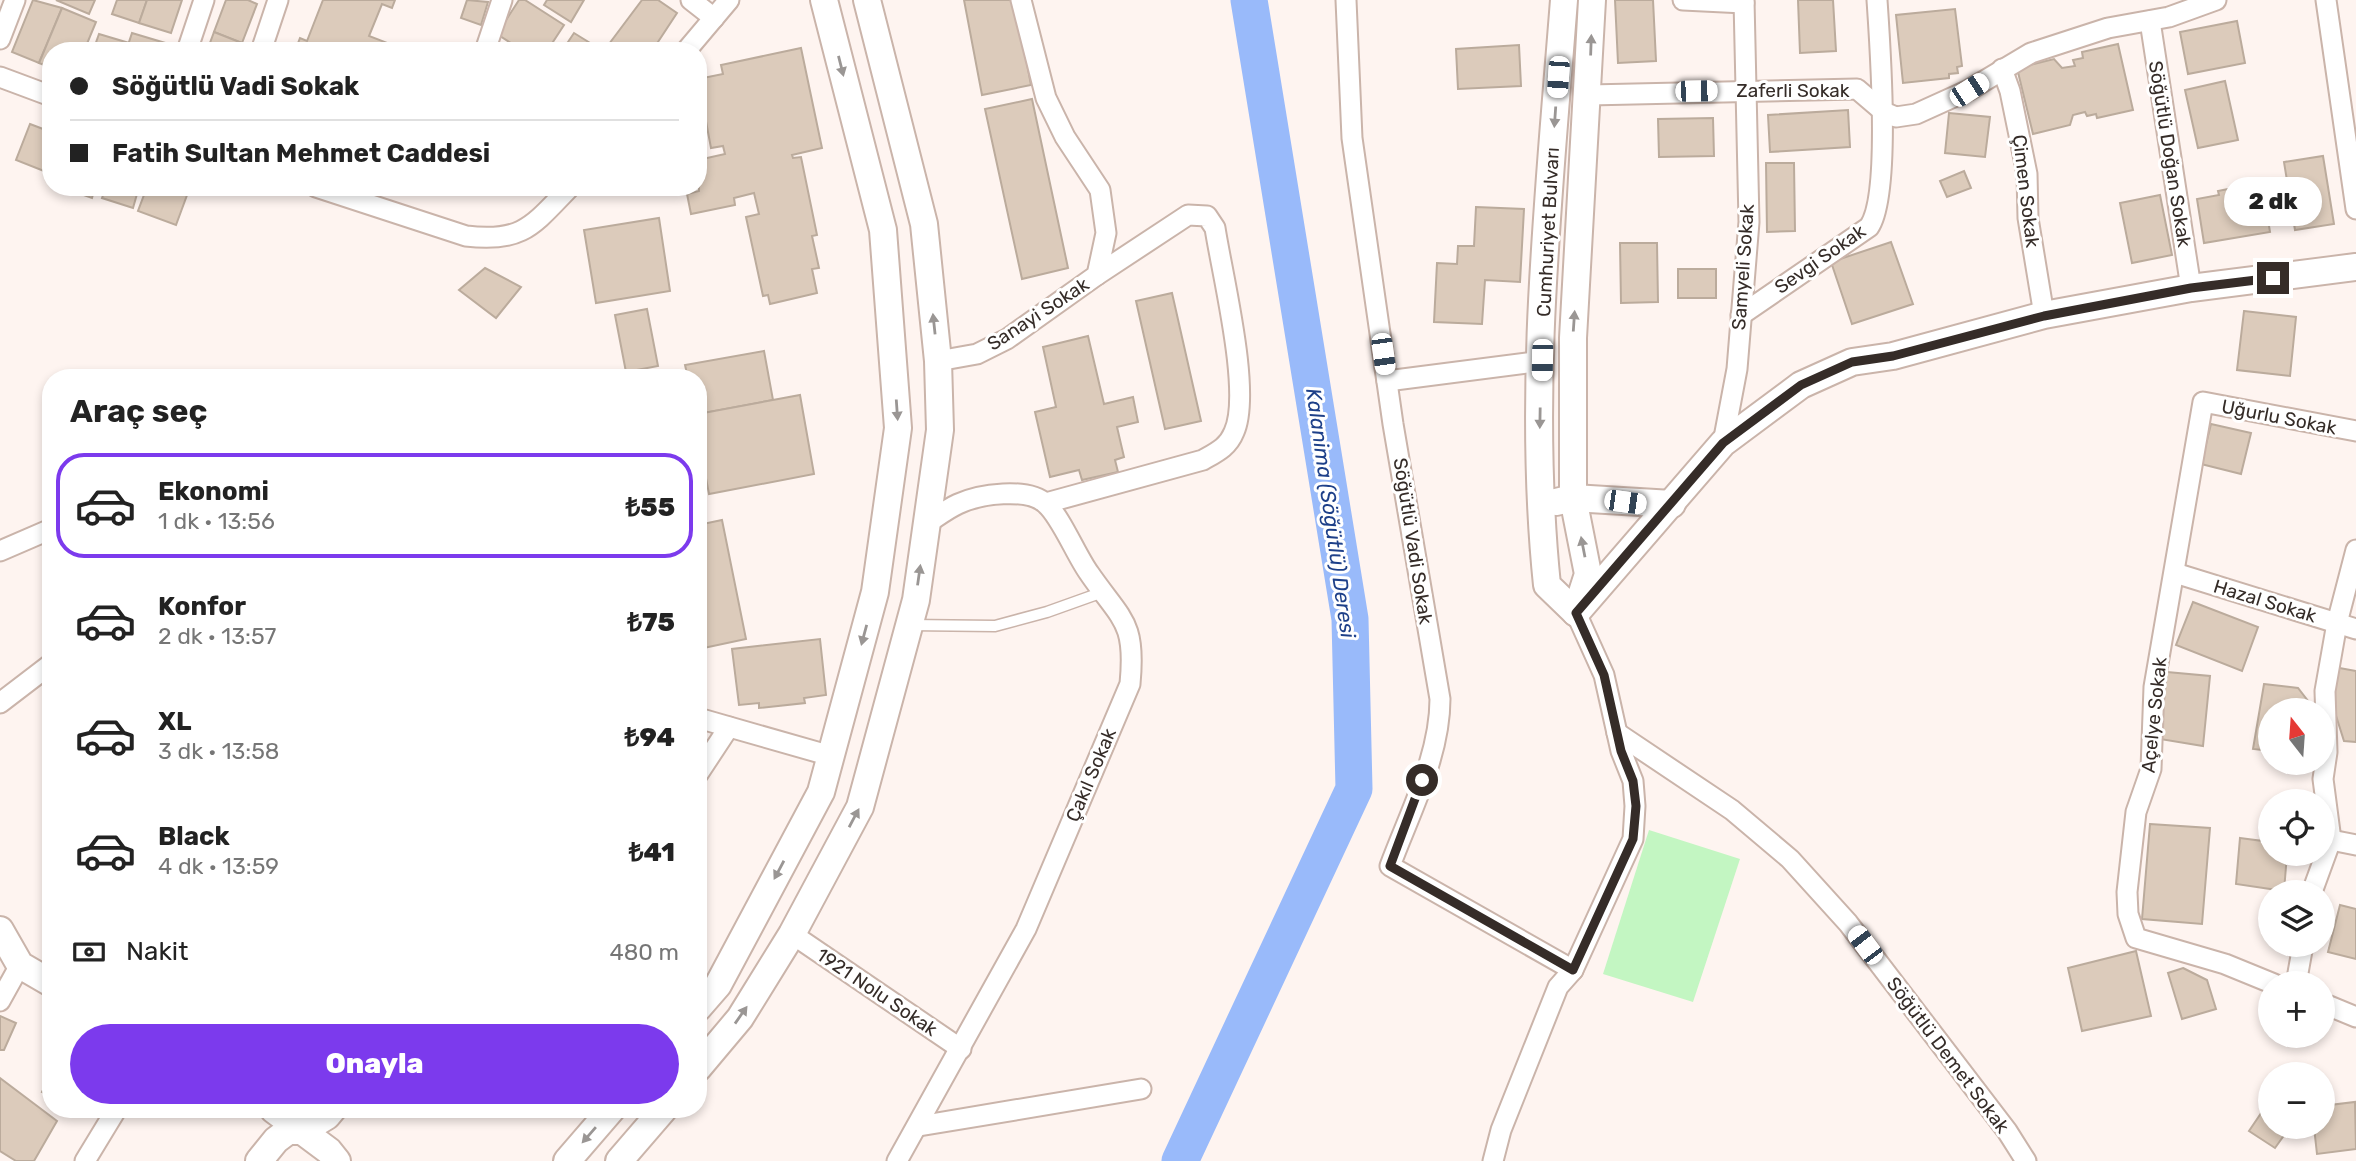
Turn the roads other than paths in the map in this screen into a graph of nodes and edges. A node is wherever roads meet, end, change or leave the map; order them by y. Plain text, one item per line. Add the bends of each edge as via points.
1 (15, 0) edge
2 (204, 0) edge
3 (278, 0) edge
4 (502, 0) edge
5 (691, 0) edge
6 (729, 0) edge
7 (824, 0) edge
8 (867, 0) edge
9 (1021, 0) edge
10 (1346, 0) edge
11 (1564, 0) edge
12 (1592, 0) edge
13 (1683, 0) edge
14 (1877, 0) edge
15 (2216, 0) edge
16 (2326, 0) edge
17 (1744, 2) edge
18 (714, 18) junction
19 (2150, 20) junction
20 (0, 39) edge
21 (190, 42) edge
22 (264, 42) edge
23 (488, 42) edge
24 (694, 42) edge
25 (2002, 69) junction
26 (0, 77) edge
27 (1745, 91) junction
28 (42, 93) edge
29 (1589, 95) junction
30 (1881, 108) junction
31 (344, 196) edge
32 (561, 196) edge
33 (2356, 209) edge
34 (2356, 267) edge
35 (1097, 275) junction
36 (2191, 288) junction
37 (1741, 315) junction
38 (2044, 316) junction
39 (1542, 360) junction
40 (938, 361) junction
41 (1387, 381) junction
42 (2203, 402) joint
43 (2356, 431) edge
44 (1723, 443) junction
45 (1573, 498) junction
46 (1046, 503) junction
47 (1672, 504) junction
48 (1539, 506) junction
49 (926, 524) junction
50 (42, 533) edge
51 (2356, 550) edge
52 (0, 551) edge
53 (2175, 573) junction
54 (1103, 592) junction
55 (1576, 613) junction
56 (2337, 623) junction
57 (909, 625) junction
58 (2356, 629) edge
59 (42, 671) edge
60 (0, 703) edge
61 (707, 721) edge
62 (729, 727) junction
63 (1617, 733) junction
64 (831, 756) junction
65 (707, 760) edge
66 (2324, 789) edge
67 (2335, 840) edge
68 (2356, 845) edge
69 (0, 930) edge
70 (792, 934) junction
71 (20, 965) junction
72 (1573, 970) junction
73 (2258, 977) edge
74 (42, 978) edge
75 (707, 998) edge
76 (0, 1001) edge
77 (2335, 1008) edge
78 (2356, 1017) edge
79 (961, 1049) junction
80 (707, 1057) edge
81 (1141, 1089) dead end
82 (111, 1118) edge
83 (285, 1118) edge
84 (324, 1118) edge
85 (604, 1118) edge
86 (656, 1118) edge
87 (919, 1126) junction
88 (302, 1131) junction
89 (85, 1161) edge
90 (259, 1161) edge
91 (337, 1161) edge
92 (567, 1161) edge
93 (619, 1161) edge
94 (897, 1161) edge
95 (1493, 1161) edge
96 (2026, 1161) edge

1 - 20 street
2 - 21 street
3 - 22 street
4 - 23 street
5 - 18 street
6 - 18 street
7 -> 64 street via 883,230 898,428 875,592
40 -> 8 street via 924,223
9 - 35 street, Sanayi Sokak via 1046,98 1100,190 1106,233
10 - 41 street, Söğütlü Vadi Sokak via 1350,115
11 -> 39 street, Cumhuriyet Bulvarı
29 -> 12 street, Cumhuriyet Bulvarı
13 - 17 street
14 - 30 street
15 - 19 street, Zaferli Sokak
16 - 33 street
17 - 27 street, Samyeli Sokak
18 - 24 street
19 - 25 street, Zaferli Sokak via 2031,53
19 - 36 street, Söğütlü Doğan Sokak
25 - 30 street, Zaferli Sokak via 1916,114 1896,117
25 - 38 street, Çimen Sokak via 2027,174 2028,218
26 - 28 street
27 - 29 street, Zaferli Sokak
27 - 30 street, Zaferli Sokak via 1857,89
27 - 37 street, Samyeli Sokak via 1749,222
45 -> 29 street, Cumhuriyet Bulvarı via 1573,338
30 - 37 street, Sevgi Sokak via 1877,216 1869,227
31 - 32 street via 466,236 504,239 536,222
34 - 36 street
35 - 40 street, Sanayi Sokak via 1007,339 977,354
35 - 46 street via 1188,215 1207,216 1215,228 1241,388 1236,430 1225,448 1203,460
36 - 38 street
37 - 44 street, Samyeli Sokak via 1737,369
38 - 44 street via 1893,356 1852,362 1801,385
39 - 41 street
39 -> 48 street, Cumhuriyet Bulvarı
40 - 49 street via 940,430
41 - 72 street, Söğütlü Vadi Sokak via 1440,699 1440,723 1430,759 1390,866
42 - 43 street, Uğurlu Sokak
42 - 53 street, Açelye Sokak
44 - 47 street
45 - 47 street
45 - 48 street
55 -> 45 street, Cumhuriyet Bulvarı via 1588,574
46 - 49 street via 1028,496 991,494 958,504
46 - 54 street, Çakıl Sokak
47 - 55 street
48 - 55 street, Cumhuriyet Bulvarı via 1547,586
57 -> 49 street
50 - 52 street
51 - 56 street
53 - 56 street, Hazal Sokak
53 - 73 street, Açelye Sokak via 2154,687 2151,769 2136,812 2128,914 2136,938
54 - 57 lane via 995,626
54 - 79 street, Çakıl Sokak via 1127,624 1133,654 1130,684 1026,929
55 - 63 street via 1604,675
56 - 58 street, Hazal Sokak
56 - 66 street via 2325,691
70 -> 57 street via 860,807
59 - 60 street
61 - 62 street
62 - 64 street
62 - 65 street
63 - 72 street via 1633,781 1633,839
63 - 96 street, Söğütlü Demet Sokak via 1732,810 1790,859 1848,923
64 -> 75 street via 815,804
67 - 68 street
69 - 71 street
70 - 79 street, 1921 Nolu Sokak
80 -> 70 street via 740,1018
71 - 74 street
71 - 76 street
72 - 95 street via 1558,987
77 - 78 street
79 - 87 street, Çakıl Sokak
81 - 87 street
82 - 89 street
83 - 88 street
84 - 88 street
85 -> 92 street
86 - 93 street
87 - 94 street, Çakıl Sokak
88 - 90 street via 288,1131
88 - 91 street

